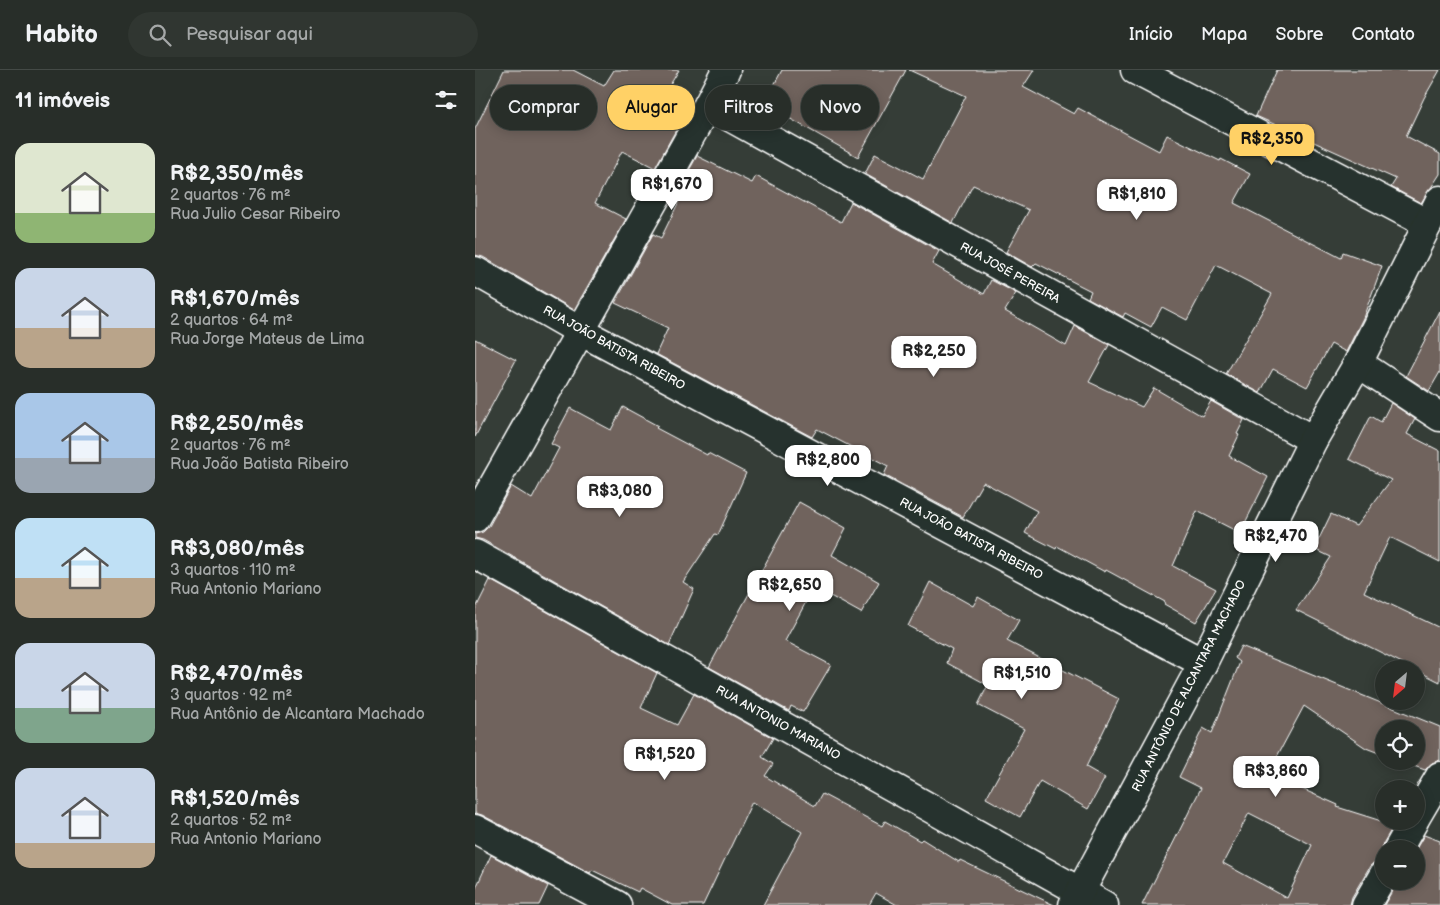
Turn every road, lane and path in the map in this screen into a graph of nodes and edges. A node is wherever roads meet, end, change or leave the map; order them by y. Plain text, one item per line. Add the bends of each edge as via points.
1 (726, 70) edge
2 (1135, 70) edge
3 (718, 85) edge
4 (705, 111) edge
5 (751, 130) edge
6 (1434, 212) edge
7 (475, 271) edge
8 (580, 331) junction
9 (1358, 363) junction
10 (1440, 417) edge
11 (1313, 440) junction
12 (475, 518) edge
13 (475, 554) edge
14 (1203, 663) junction
15 (1440, 776) edge
16 (1425, 802) edge
17 (475, 829) edge
18 (1375, 890) edge
19 (1085, 901) edge
20 (617, 905) edge
21 (1366, 905) edge

1 - 3 street
2 - 6 street
4 - 8 street
5 - 11 street, RUA JOSÉ PEREIRA
6 - 9 street, RUA ANTÔNIO DE ALCANTARA MACHADO
7 - 8 street, RUA JOÃO BATISTA RIBEIRO
8 - 12 street
8 - 14 street, RUA JOÃO BATISTA RIBEIRO
9 - 10 street
9 - 11 street, RUA ANTÔNIO DE ALCANTARA MACHADO
11 - 14 street, RUA ANTÔNIO DE ALCANTARA MACHADO
13 - 19 street, RUA ANTONIO MARIANO
14 - 19 street, RUA ANTÔNIO DE ALCANTARA MACHADO
15 - 16 street
17 - 20 street
18 - 21 street

